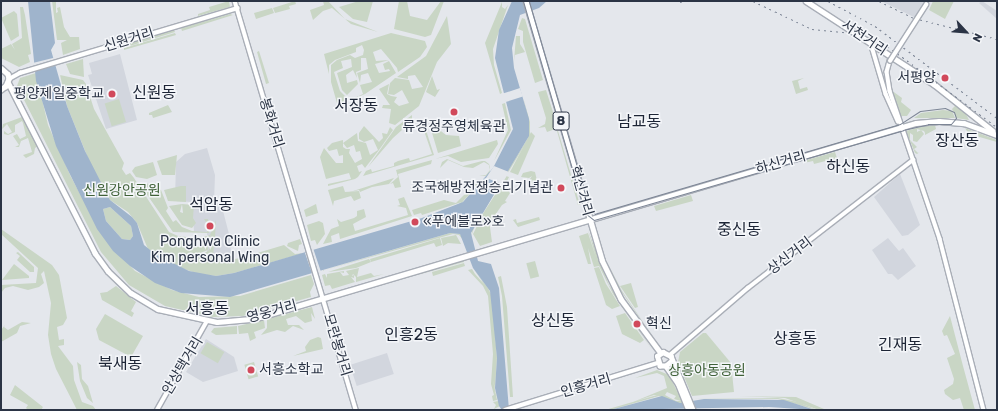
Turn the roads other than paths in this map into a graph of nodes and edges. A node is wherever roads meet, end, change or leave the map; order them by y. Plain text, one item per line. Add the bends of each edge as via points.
1 (235, 1) edge
2 (526, 1) edge
3 (806, 1) edge
4 (927, 3) edge
5 (238, 8) junction
6 (871, 43) junction
7 (3, 69) edge
8 (20, 73) junction
9 (8, 80) junction
10 (1, 90) edge
11 (16, 95) junction
12 (902, 127) junction
13 (997, 134) edge
14 (913, 160) junction
15 (590, 220) junction
16 (318, 281) joint
17 (323, 298) junction
18 (207, 321) junction
19 (661, 353) junction
20 (670, 355) junction
21 (671, 362) junction
22 (658, 363) junction
23 (666, 366) junction
24 (686, 398) junction
25 (157, 410) edge
26 (356, 410) edge
27 (505, 410) edge
28 (689, 410) edge
29 (693, 410) edge
30 (984, 410) edge

1 - 5 main road, 봉화거리
2 - 15 main road, 혁신거리 / 8
3 - 6 main road, 서천거리
4 - 12 main road, bridge via 890,62 888,85
5 - 8 main road, 신원거리
5 - 16 main road, 봉화거리
6 - 12 main road via 886,94
6 - 13 main road, 서천거리 via 934,84
7 - 8 main road, 신원거리
7 - 9 main road, 영웅거리
8 - 9 main road, 신원거리
9 - 10 main road
9 - 11 main road, 영웅거리
10 - 11 main road via 7,89
11 - 18 main road, 영웅거리 via 95,252 108,271 125,288 147,303 172,313
12 - 13 main road, 하신거리 via 929,121 954,122
12 - 14 main road
12 - 15 main road, 하신거리
14 - 20 main road, 상신거리 via 748,288
14 - 30 main road via 940,239
15 - 17 main road, 영웅거리
15 - 19 main road, 혁신거리 / 8 via 611,282
16 - 17 main road, 모란봉거리
17 - 18 main road, 영웅거리 via 245,321
17 - 26 main road, 모란봉거리
18 - 25 main road, 안상택거리
19 - 20 main road
19 - 22 main road via 657,356
20 - 21 main road
21 - 23 main road
21 - 24 main road
22 - 23 main road
22 - 27 main road, 인흥거리
23 - 24 main road
24 - 28 main road
24 - 29 main road

